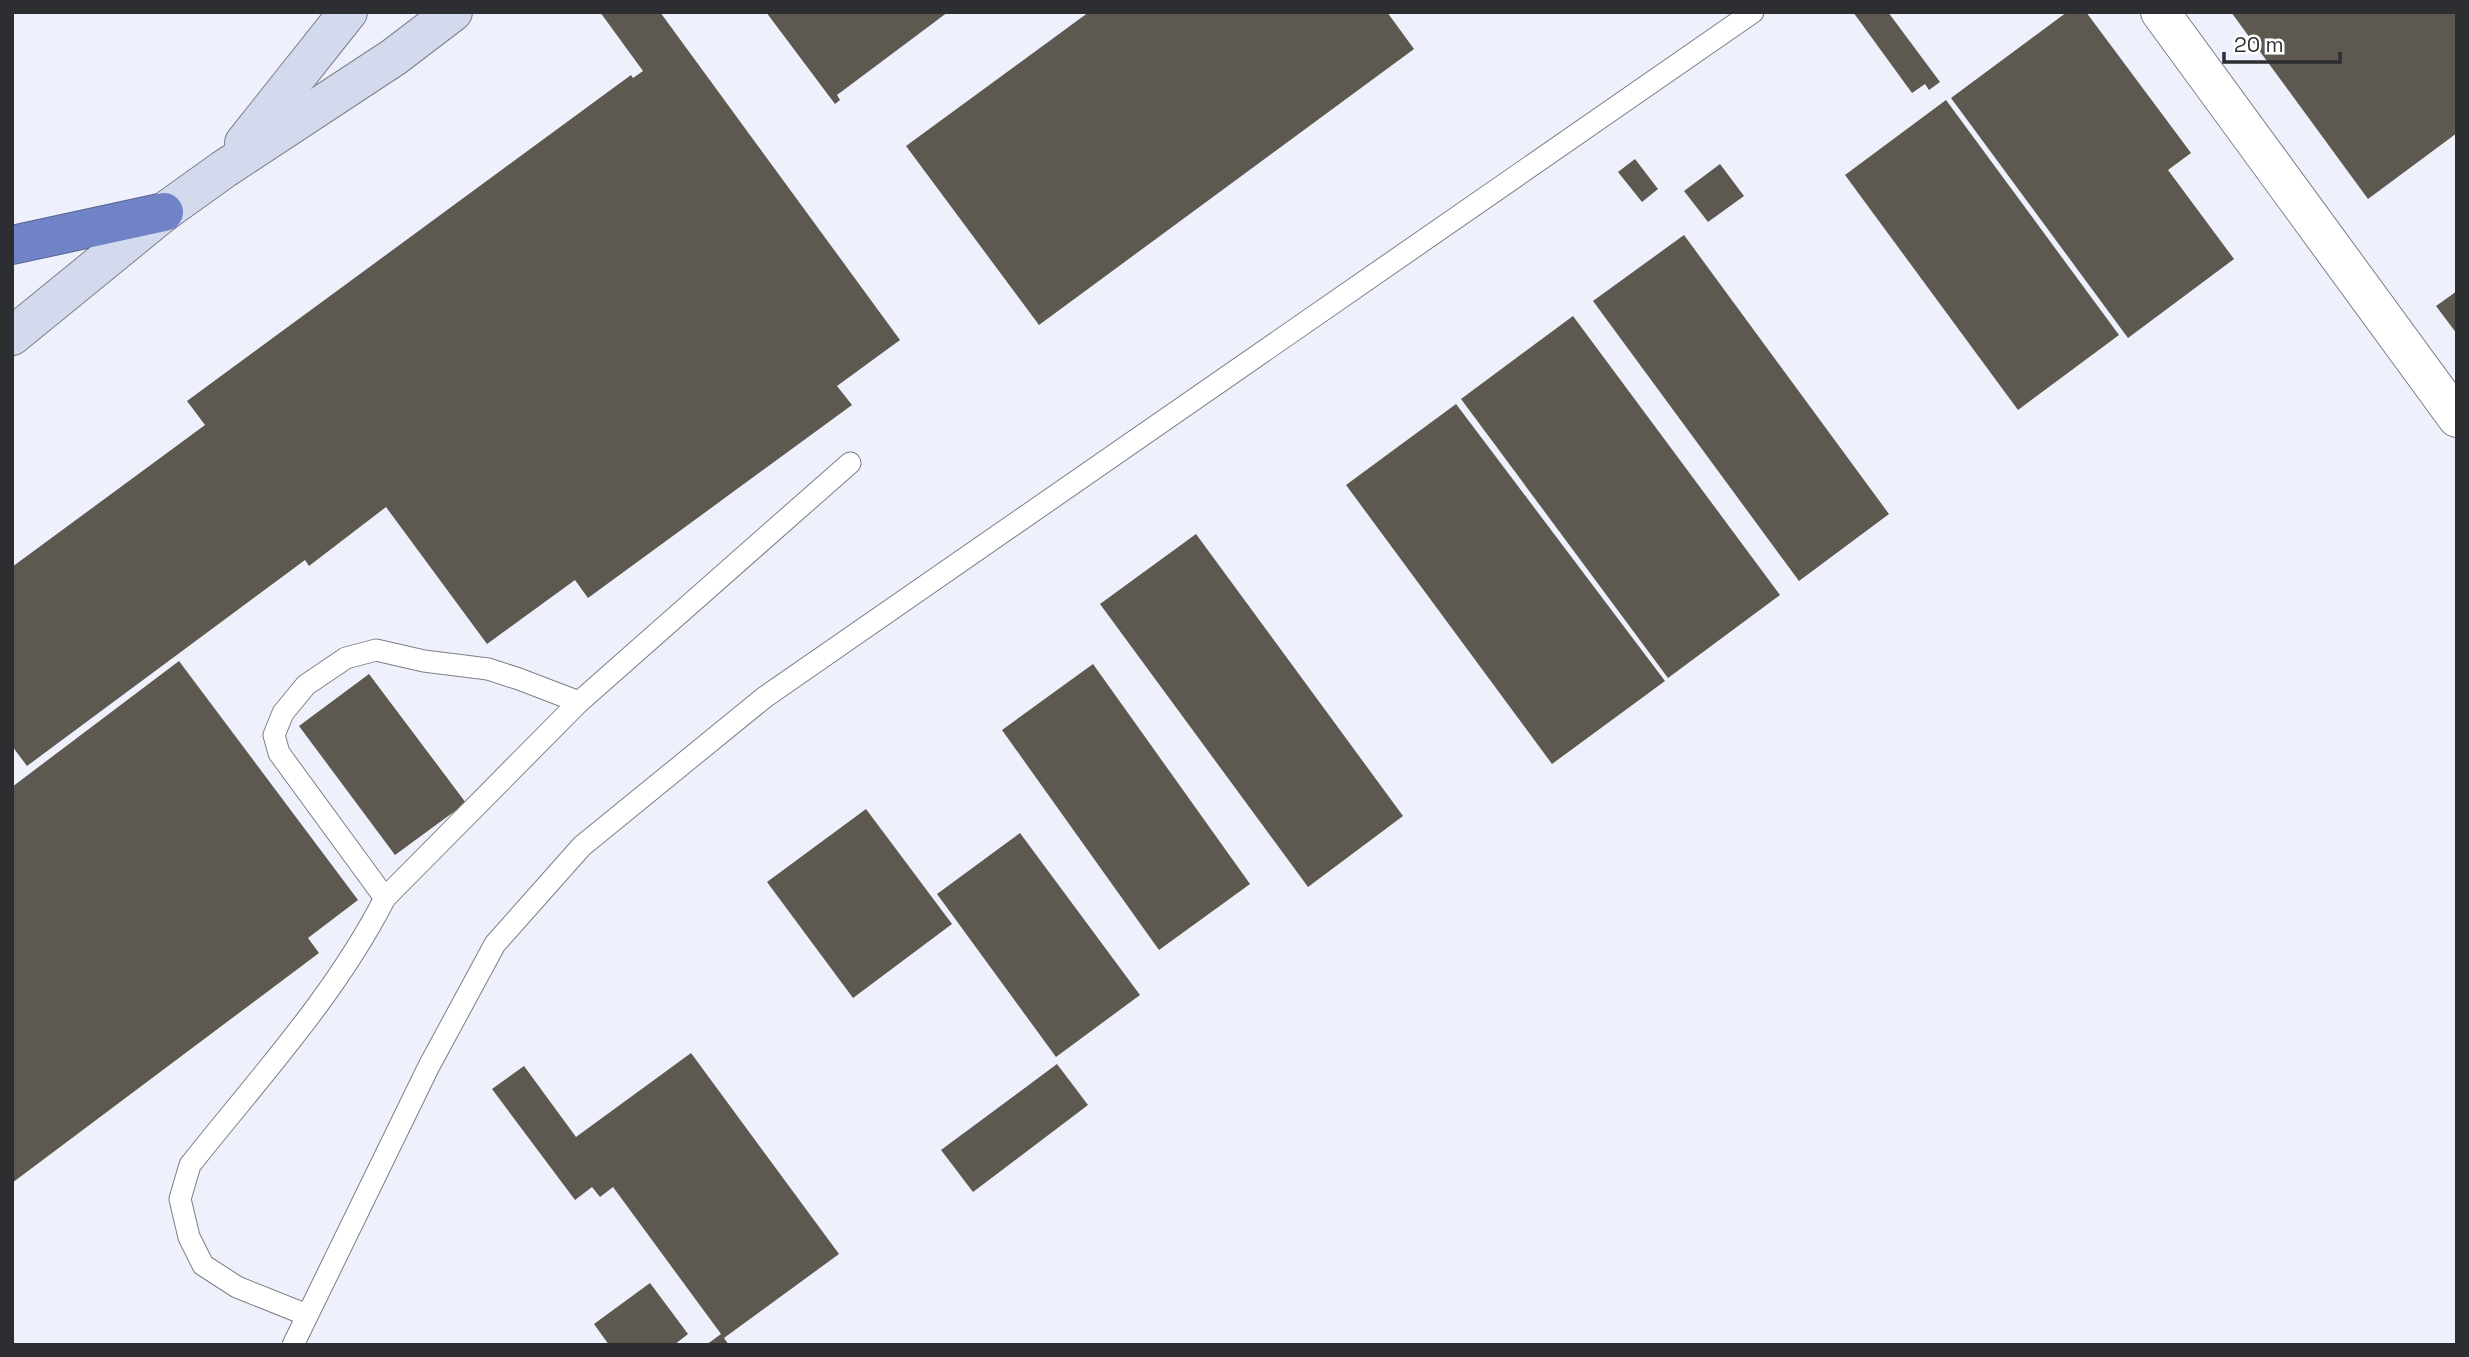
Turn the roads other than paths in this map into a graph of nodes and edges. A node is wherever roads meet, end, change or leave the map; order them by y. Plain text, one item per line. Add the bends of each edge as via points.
1 (348, 12) edge
2 (453, 12) edge
3 (1753, 12) edge
4 (2160, 12) edge
5 (223, 169) junction
6 (164, 212) junction
7 (12, 245) edge
8 (12, 336) edge
9 (2457, 418) edge
10 (850, 463) dead end
11 (579, 702) junction
12 (385, 898) junction
13 (307, 1315) junction
14 (293, 1345) edge

1 - 5 street
2 - 5 street via 394,57
3 - 13 lane via 765,697 582,846 495,944 429,1066
4 - 9 street
5 - 6 street
6 - 7 highway
6 - 8 street
10 - 11 lane
11 - 12 lane
11 - 12 lane via 488,669 376,649 346,658 306,685 283,713 274,735 279,753
12 - 13 lane via 336,982 190,1165 180,1199 189,1237 203,1265 237,1287
13 - 14 lane

